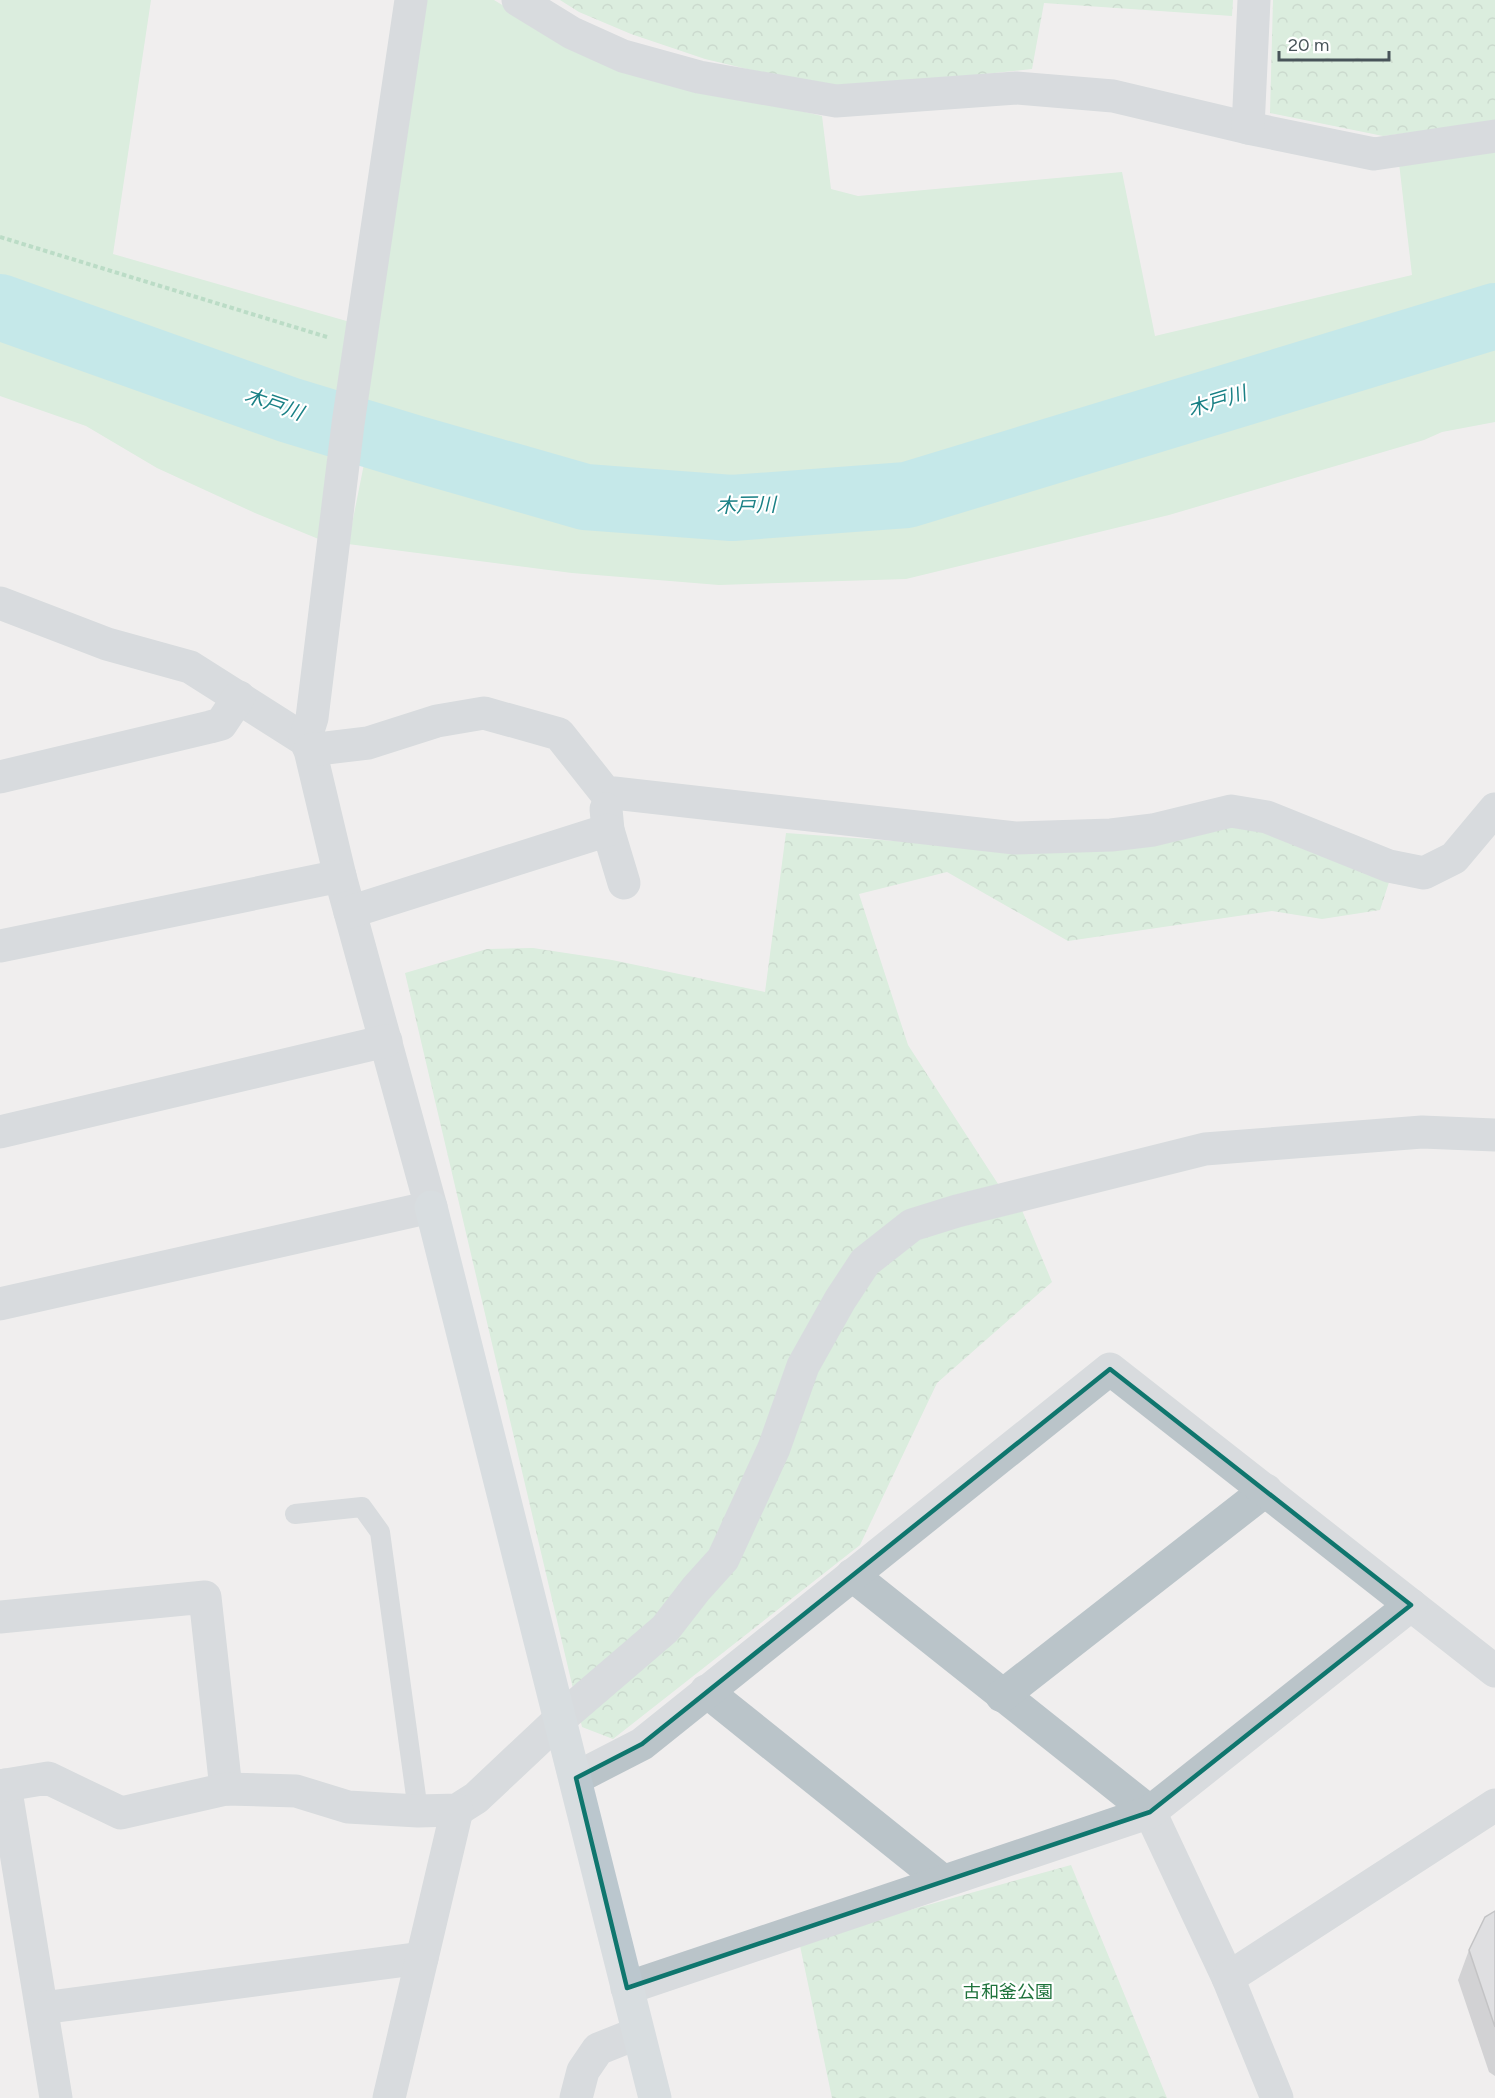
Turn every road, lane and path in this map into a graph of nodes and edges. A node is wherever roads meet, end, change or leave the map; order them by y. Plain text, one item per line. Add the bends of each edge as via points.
1 (411, 0) edge
2 (519, 0) edge
3 (1254, 0) edge
4 (1248, 128) junction
5 (1495, 136) edge
6 (0, 237) edge
7 (328, 337) dead end
8 (0, 603) edge
9 (238, 697) junction
10 (307, 745) junction
11 (0, 777) edge
12 (605, 792) junction
13 (1495, 809) edge
14 (608, 830) junction
15 (340, 876) junction
16 (624, 883) dead end
17 (350, 912) junction
18 (0, 946) edge
19 (386, 1041) junction
20 (0, 1132) edge
21 (1495, 1135) edge
22 (431, 1206) junction
23 (0, 1304) edge
24 (1266, 1490) junction
25 (295, 1514) dead end
26 (852, 1575) junction
27 (1411, 1605) junction
28 (0, 1617) edge
29 (1495, 1671) edge
30 (706, 1691) junction
31 (1002, 1696) junction
32 (560, 1719) junction
33 (576, 1778) junction
34 (2, 1785) edge
35 (226, 1789) junction
36 (1495, 1805) edge
37 (457, 1810) junction
38 (418, 1811) junction
39 (1150, 1812) junction
40 (944, 1881) junction
41 (422, 1958) junction
42 (1228, 1978) junction
43 (627, 1988) junction
44 (42, 2008) junction
45 (638, 2033) junction
46 (56, 2098) edge
47 (389, 2098) edge
48 (576, 2098) edge
49 (655, 2098) edge
50 (1277, 2098) edge

1 - 10 street via 350,409
2 - 4 street via 572,33 623,56 699,77 836,101 1016,88 1113,96
3 - 4 street
4 - 5 street via 1374,154
6 - 7 path
8 - 9 street via 106,644 190,667
9 - 10 street
9 - 11 street via 221,724 210,728
10 - 12 street via 368,743 437,721 484,713 559,734
10 - 15 street
12 - 13 street via 1015,838 1112,835 1231,812 1267,817 1389,866 1424,873 1455,858
12 - 14 street
14 - 16 street
14 - 17 street
15 - 17 street
15 - 18 street
17 - 19 street
19 - 20 street
19 - 22 street
21 - 32 street via 1422,1132 1205,1149 957,1210 912,1225 866,1262 840,1300 803,1366 774,1448 723,1560 665,1629
22 - 23 street
22 - 32 street
24 - 26 street via 1110,1369
24 - 27 street
24 - 31 street
25 - 38 lane via 362,1507 380,1532
26 - 30 street
26 - 31 street
27 - 29 street
27 - 39 street
28 - 35 street via 205,1597
30 - 33 street via 642,1744
30 - 40 street
31 - 39 street
32 - 33 street
32 - 37 street via 476,1798
33 - 43 street
34 - 35 street via 48,1778 121,1813
34 - 44 street
35 - 38 street via 296,1791 348,1808
36 - 42 street
37 - 38 street
37 - 41 street
39 - 40 street
39 - 42 street
40 - 43 street
41 - 44 street
41 - 47 street
42 - 50 street
43 - 45 street
44 - 46 street
45 - 48 street via 598,2049 583,2071
45 - 49 street

